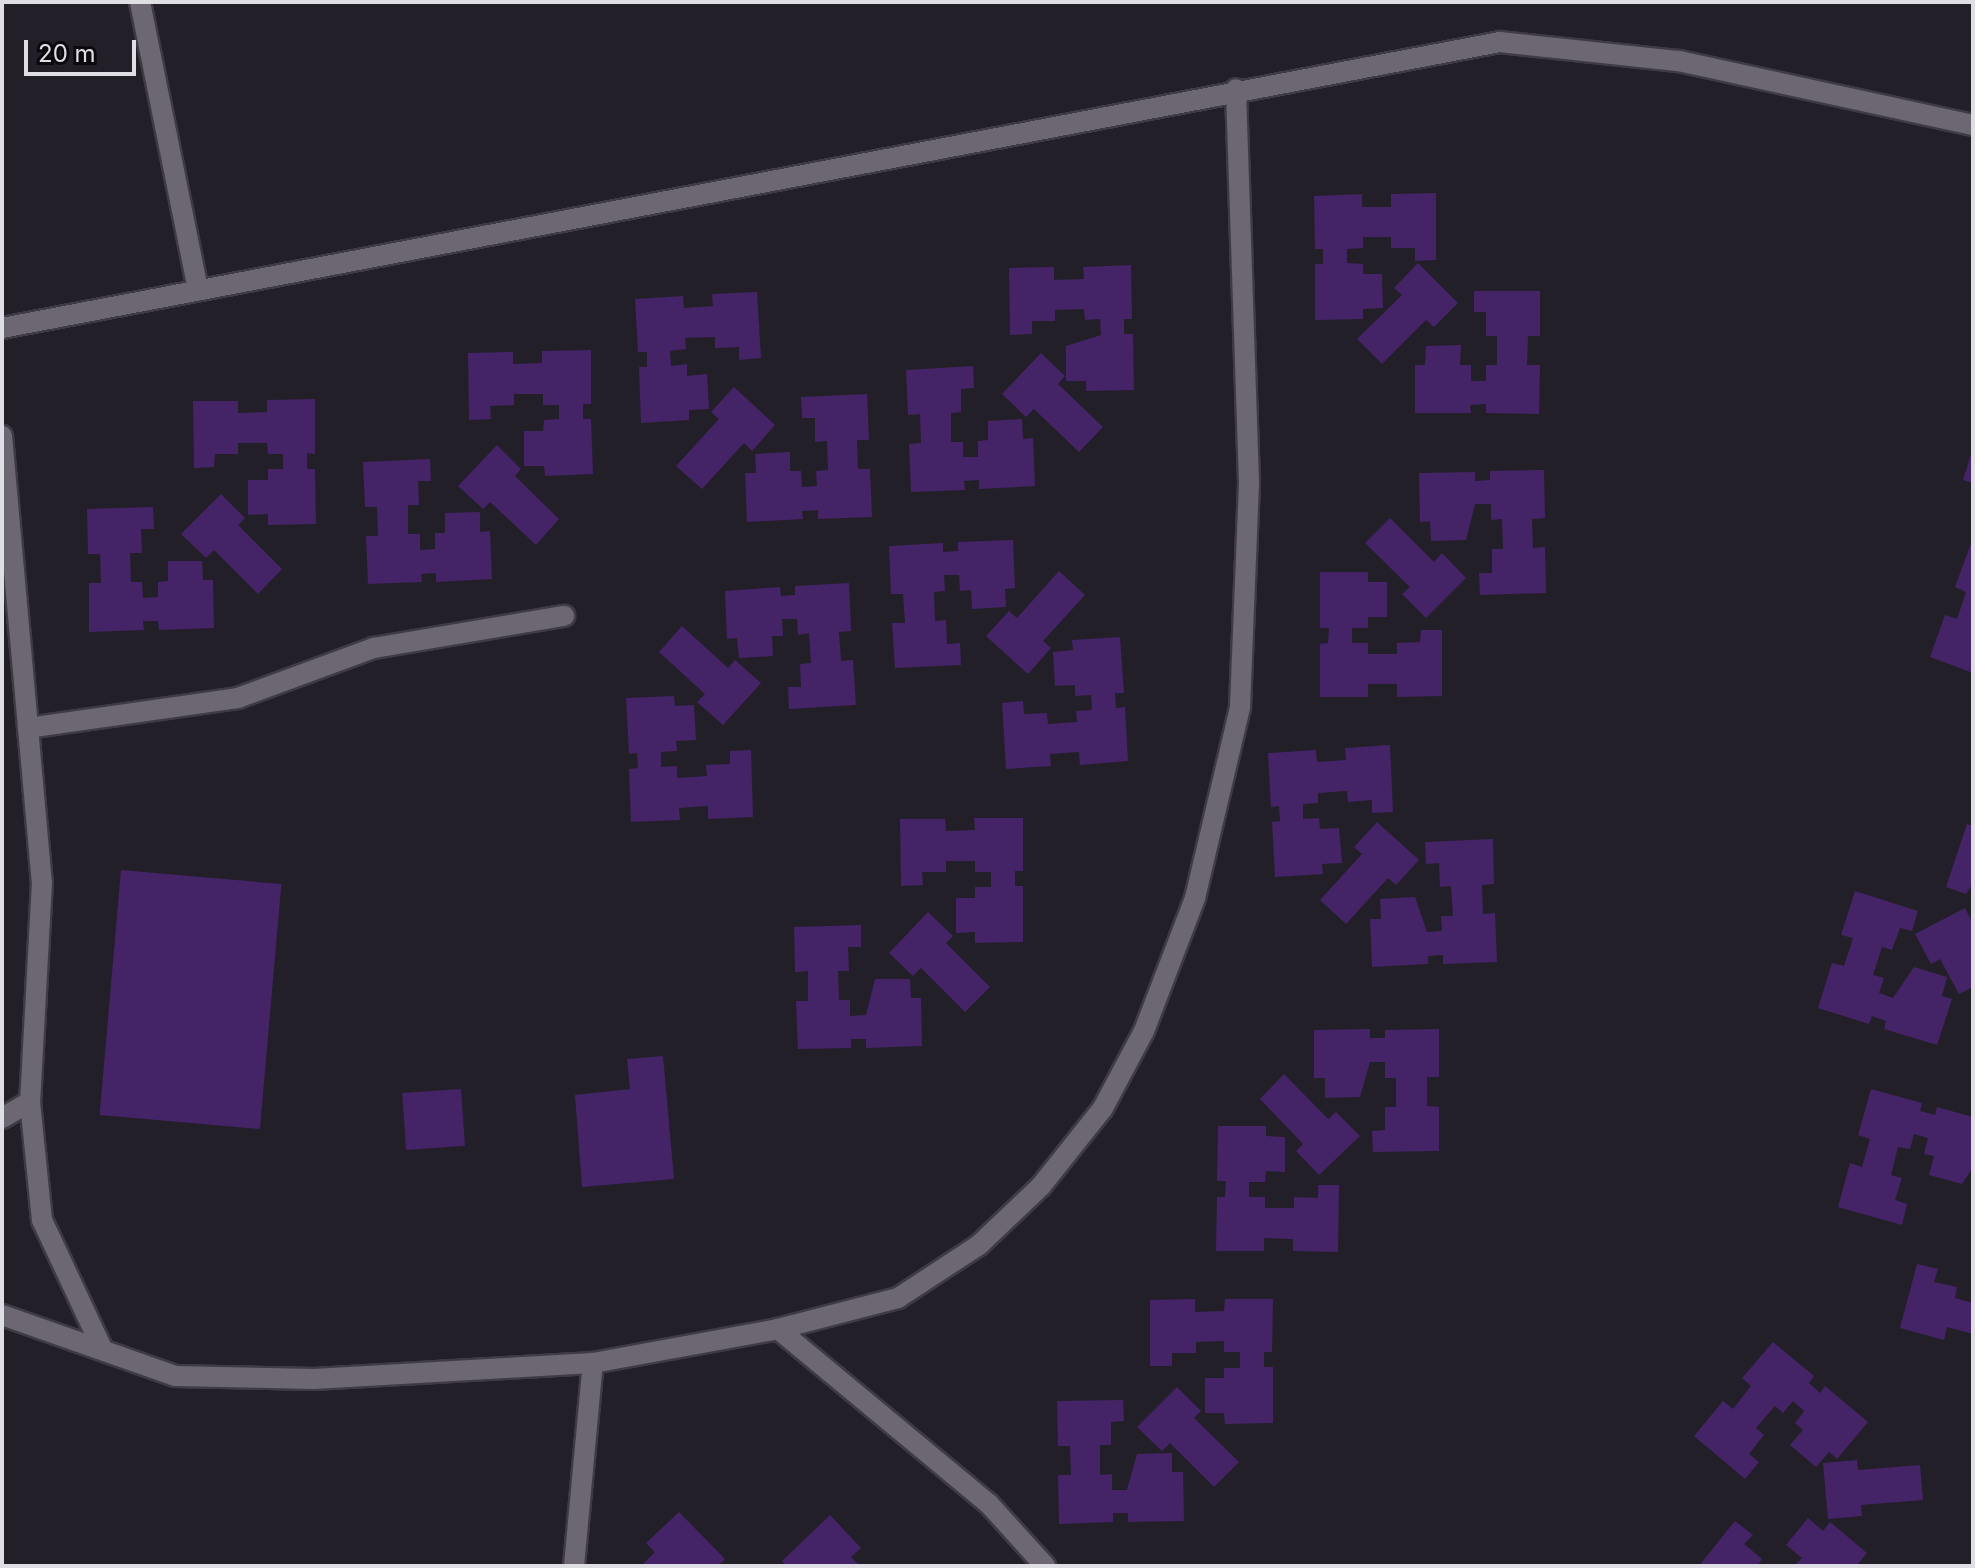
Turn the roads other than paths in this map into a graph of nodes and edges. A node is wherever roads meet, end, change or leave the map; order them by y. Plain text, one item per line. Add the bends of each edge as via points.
1 (140, 2) edge
2 (1236, 89) junction
3 (1973, 125) edge
4 (198, 290) junction
5 (2, 328) edge
6 (2, 436) edge
7 (564, 616) dead end
8 (28, 728) junction
9 (30, 1102) junction
10 (2, 1118) edge
11 (2, 1315) edge
12 (778, 1329) junction
13 (101, 1346) junction
14 (593, 1363) junction
15 (574, 1566) edge
16 (1045, 1566) edge

1 - 4 street
2 - 3 street via 1500,42 1570,44
2 - 4 street
2 - 12 street via 1249,483 1240,707 1195,898 1144,1031 1103,1108 1041,1186 979,1245 898,1298
4 - 5 street
6 - 8 street
7 - 8 street via 374,648 238,698
8 - 9 street via 42,882
9 - 10 street
9 - 13 street via 42,1220
11 - 13 street
12 - 14 street
12 - 16 street via 989,1504
13 - 14 street via 175,1376 227,1378
14 - 15 street

